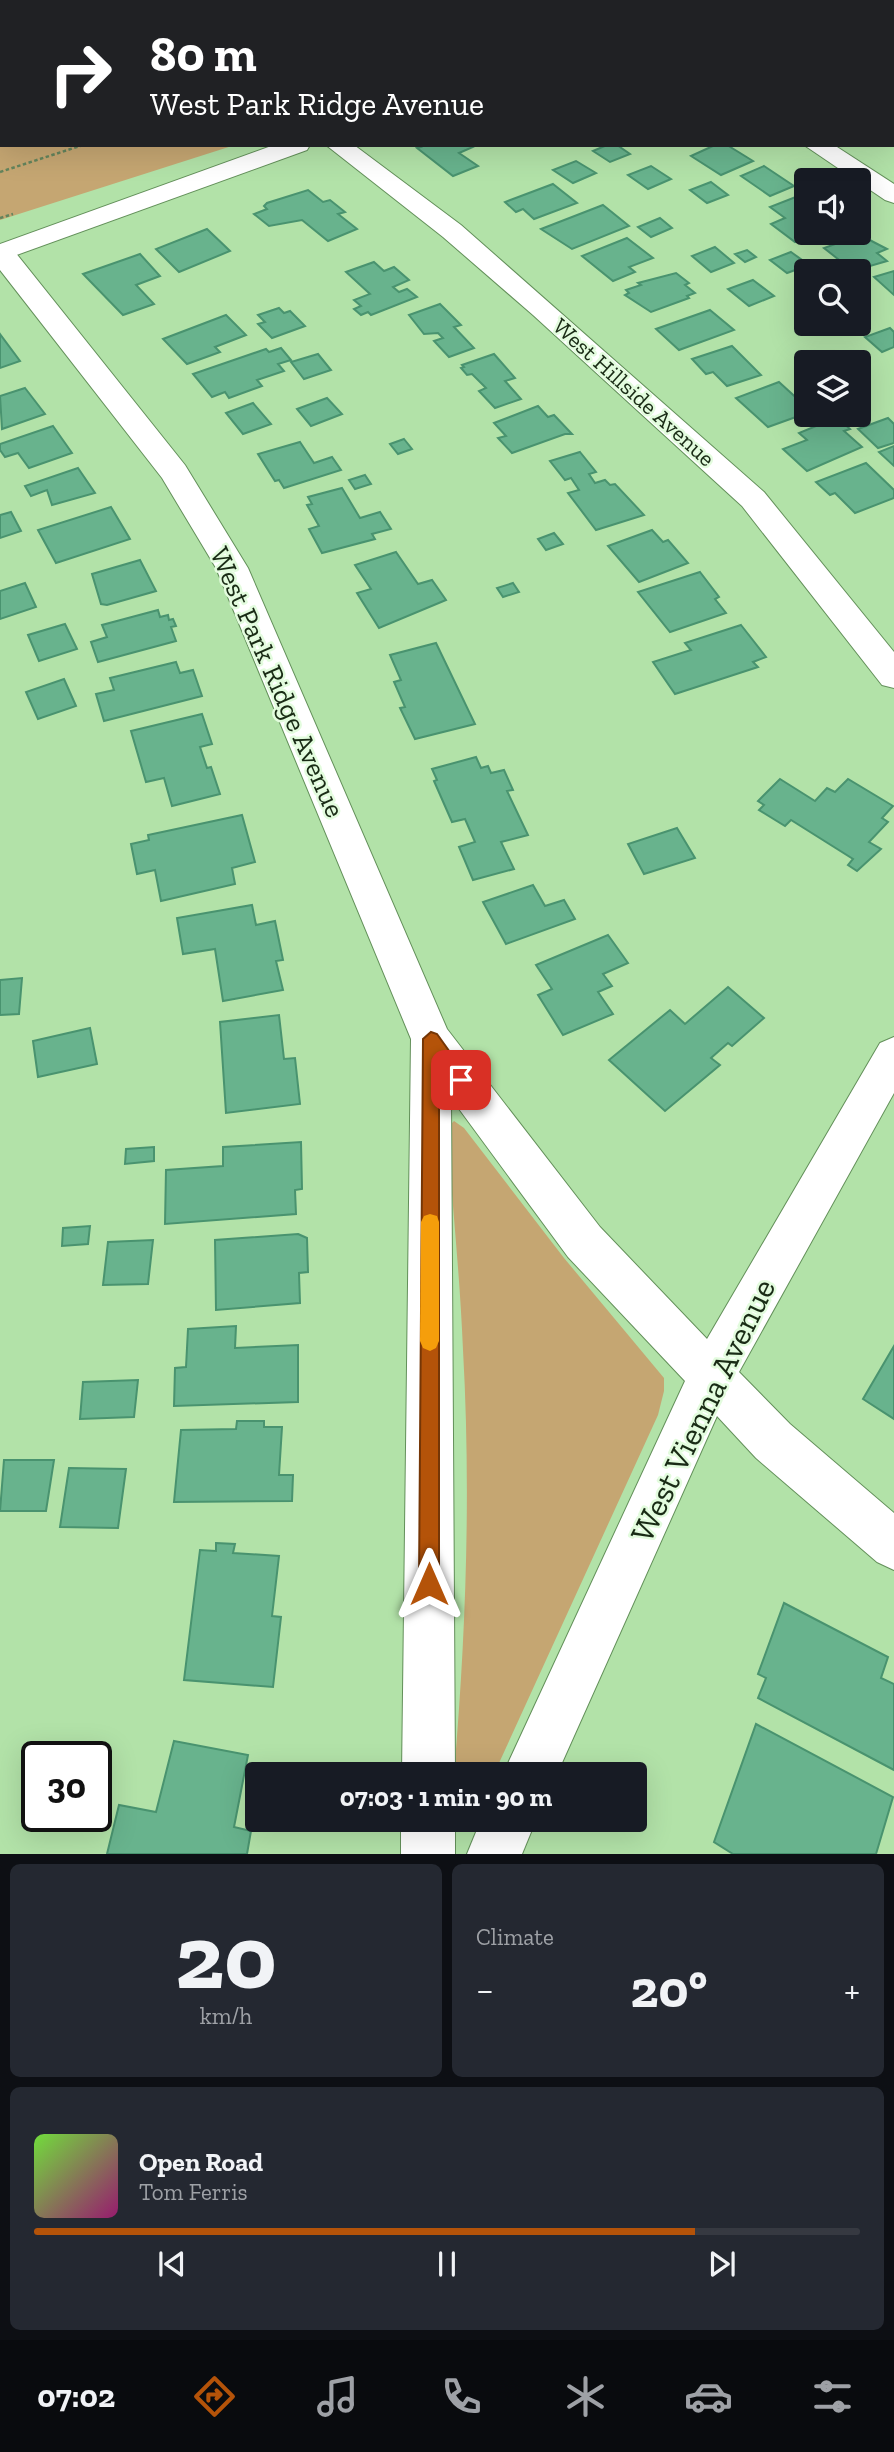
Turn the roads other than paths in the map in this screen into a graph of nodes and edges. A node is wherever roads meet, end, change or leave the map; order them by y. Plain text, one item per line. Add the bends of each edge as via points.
1 (292, 147) edge
2 (341, 147) edge
3 (819, 147) edge
4 (894, 195) edge
5 (1, 253) edge
6 (894, 676) edge
7 (431, 1039) junction
8 (894, 1055) edge
9 (710, 1378) junction
10 (894, 1545) edge
11 (428, 1762) edge
12 (535, 1762) edge
13 (428, 1832) edge
14 (504, 1832) edge
15 (428, 1853) edge
16 (494, 1853) edge

1 - 5 street
2 - 6 street, West Hillside Avenue via 533,301 753,499
3 - 4 street
5 - 7 street, West Park Ridge Avenue via 174,471 232,568
7 - 9 street, West Park Ridge Avenue via 584,1242
7 - 11 street, West Park Ridge Avenue
8 - 9 street, West Vienna Avenue
9 - 10 street, West Park Ridge Avenue via 772,1441
9 - 12 street, West Vienna Avenue
13 - 15 street
14 - 16 street

